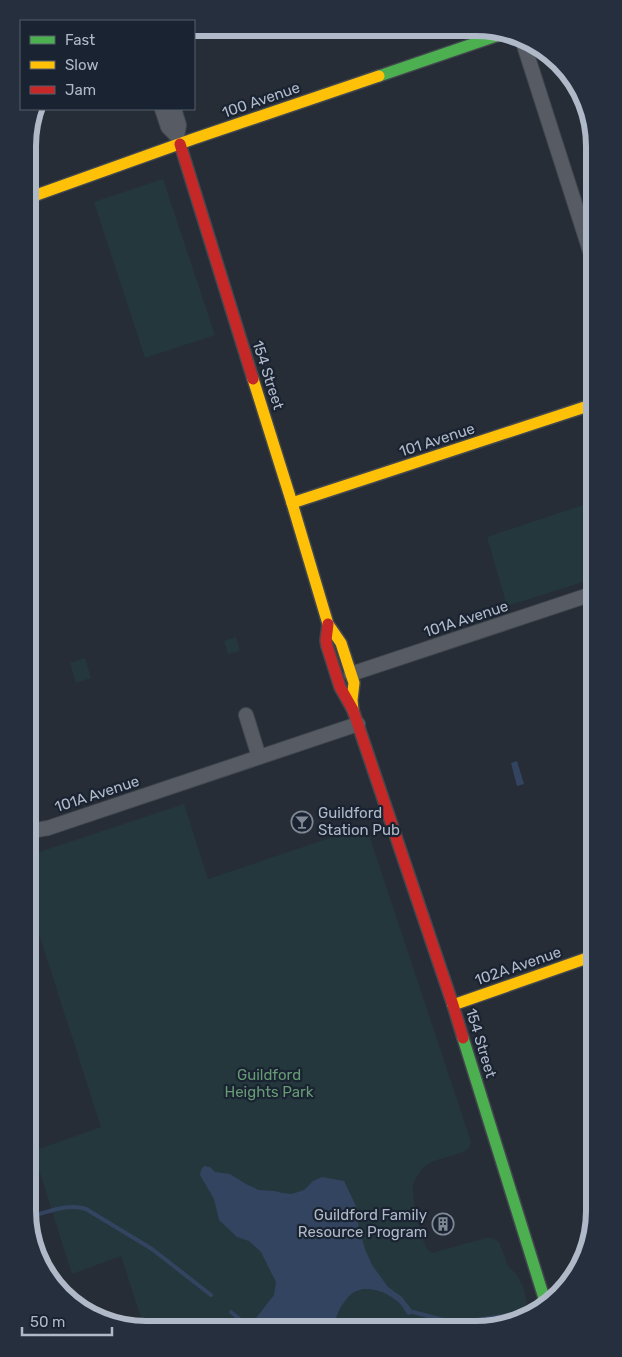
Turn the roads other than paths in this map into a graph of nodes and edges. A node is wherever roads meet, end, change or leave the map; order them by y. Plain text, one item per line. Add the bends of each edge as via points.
1 (492, 37) edge
2 (525, 49) edge
3 (162, 110) edge
4 (174, 110) edge
5 (178, 140) junction
6 (36, 195) edge
7 (586, 238) edge
8 (586, 407) edge
9 (292, 503) junction
10 (586, 596) edge
11 (328, 624) junction
12 (351, 674) junction
13 (353, 710) junction
14 (246, 715) dead end
15 (358, 724) junction
16 (259, 757) junction
17 (36, 830) edge
18 (586, 958) edge
19 (453, 1005) junction
20 (544, 1297) edge

1 - 5 main road, 100 Avenue
2 - 7 street
3 - 5 street, 154 Street via 168,127
4 - 5 street, 154 Street via 179,125
5 - 6 main road, 100 Avenue
5 - 9 main road, 154 Street
8 - 9 main road, 101 Avenue
9 - 11 main road, 154 Street
10 - 12 street, 101A Avenue
11 - 12 main road, 154 Street via 341,643
11 - 13 main road, 154 Street via 327,646 340,687
12 - 13 main road, 154 Street
13 - 15 main road, 154 Street
14 - 16 street
15 - 16 street, 101A Avenue
15 - 19 main road, 154 Street
16 - 17 street, 101A Avenue
18 - 19 main road, 102A Avenue
19 - 20 main road, 154 Street

